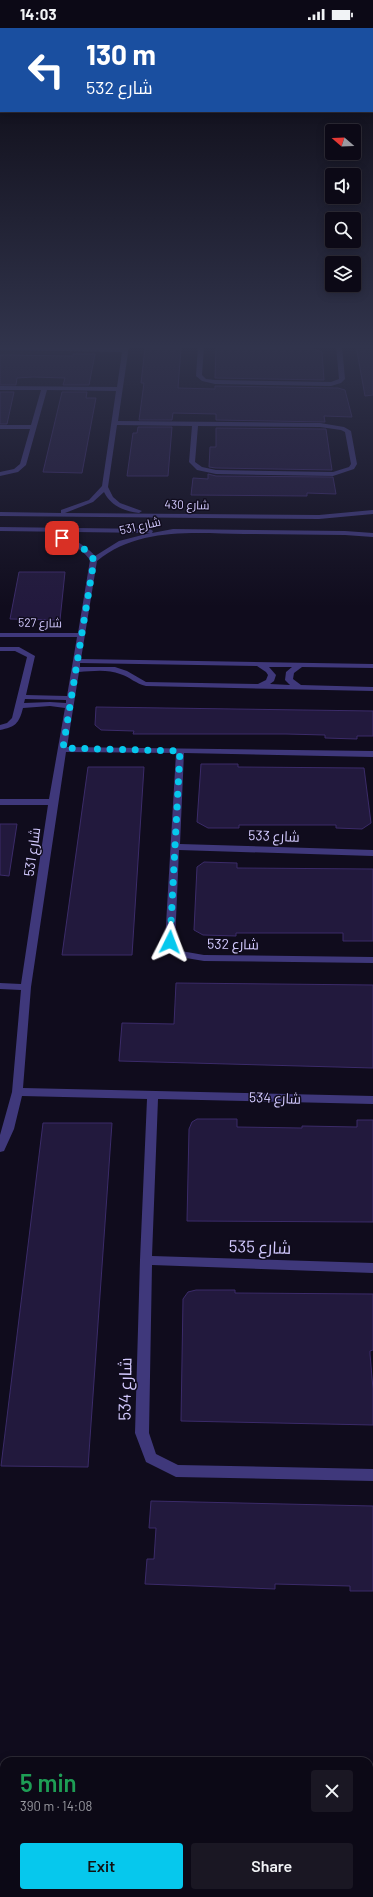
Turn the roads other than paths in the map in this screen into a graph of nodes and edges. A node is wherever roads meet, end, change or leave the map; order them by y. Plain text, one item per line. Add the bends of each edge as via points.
1 (31, 433) edge
2 (113, 433) edge
3 (194, 433) edge
4 (348, 433) edge
5 (0, 474) edge
6 (105, 488) junction
7 (373, 512) edge
8 (0, 514) edge
9 (49, 515) junction
10 (164, 516) junction
11 (0, 529) edge
12 (23, 530) junction
13 (173, 531) junction
14 (373, 535) edge
15 (94, 560) junction
16 (0, 635) edge
17 (80, 636) junction
18 (0, 649) edge
19 (144, 663) junction
20 (260, 665) junction
21 (76, 666) junction
22 (299, 666) junction
23 (373, 666) edge
24 (130, 675) junction
25 (259, 687) junction
26 (300, 688) junction
27 (373, 689) edge
28 (22, 697) junction
29 (71, 702) junction
30 (19, 706) junction
31 (0, 728) edge
32 (63, 748) junction
33 (180, 751) junction
34 (373, 754) edge
35 (0, 802) edge
36 (53, 802) junction
37 (174, 847) junction
38 (373, 852) edge
39 (373, 960) edge
40 (0, 986) edge
41 (26, 987) junction
42 (17, 1092) junction
43 (153, 1094) junction
44 (373, 1100) edge
45 (0, 1148) edge
46 (146, 1260) junction
47 (373, 1268) edge
48 (373, 1475) edge

1 - 5 street via 23,465 16,471
2 - 6 street
3 - 4 street via 192,462 203,470 333,474 352,468 354,464
6 - 9 street via 91,501
6 - 10 street via 110,499 117,504 130,510
7 - 10 street, شارع 430 via 319,518
8 - 9 street, شارع 430
9 - 10 street, شارع 430
11 - 12 street, شارع 430
12 - 13 street, شارع 430
12 - 15 street via 54,535 79,544
13 - 14 street, شارع 430 via 327,532
13 - 15 street, شارع 531 via 122,541 102,552
15 - 17 street, شارع 531
16 - 17 street, شارع 527
17 - 21 street, شارع 531
18 - 28 street via 16,649 31,656
19 - 20 street
19 - 21 street
19 - 24 street via 136,667
20 - 22 street
20 - 25 street via 272,675 270,681
21 - 24 street
21 - 29 street, شارع 531
22 - 23 street
22 - 26 street via 290,672 289,680
24 - 25 street via 134,680 146,684
25 - 26 street
26 - 27 street
28 - 29 street
28 - 30 street
29 - 30 street
29 - 32 street, شارع 531
30 - 31 street via 16,719 10,725
32 - 33 street
32 - 36 street, شارع 531
33 - 34 street
33 - 37 street, شارع 532
35 - 36 street
36 - 41 street, شارع 531
37 - 38 street, شارع 533
37 - 39 street, شارع 532 via 170,942 178,954 204,958
40 - 41 street
41 - 42 street, شارع 531
42 - 43 street, شارع 534
42 - 45 street, شارع 531 via 8,1129
43 - 44 street, شارع 534
43 - 46 street, شارع 534
46 - 47 street, شارع 535
46 - 48 street, شارع 534 via 142,1433 152,1458 176,1471

